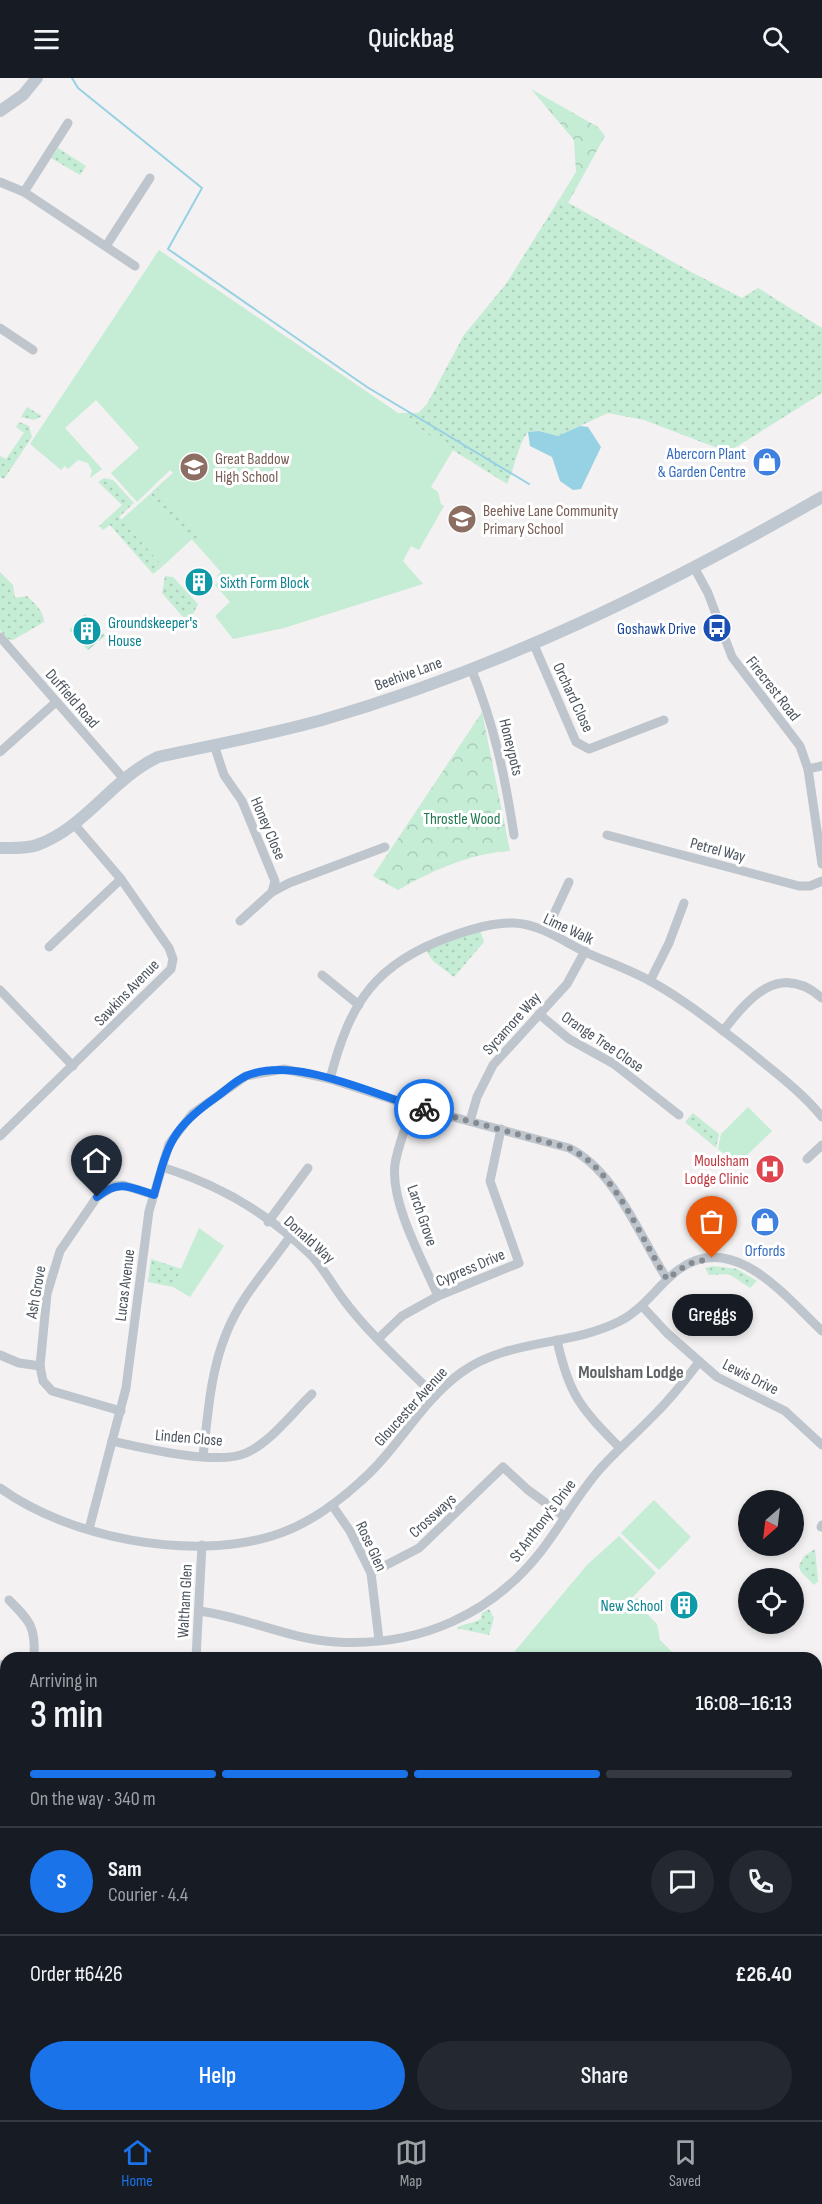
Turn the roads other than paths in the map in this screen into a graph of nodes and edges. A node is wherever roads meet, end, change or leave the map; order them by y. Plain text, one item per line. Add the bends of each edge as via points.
1 (37, 78) edge
2 (0, 111) edge
3 (68, 123) dead end
4 (150, 178) dead end
5 (0, 182) edge
6 (24, 192) junction
7 (106, 246) junction
8 (135, 266) dead end
9 (0, 328) edge
10 (33, 350) dead end
11 (822, 497) edge
12 (695, 569) junction
13 (0, 637) edge
14 (534, 645) junction
15 (471, 668) junction
16 (56, 702) junction
17 (664, 720) dead end
18 (214, 745) junction
19 (0, 752) edge
20 (822, 766) edge
21 (808, 769) junction
22 (124, 779) junction
23 (74, 824) junction
24 (514, 835) dead end
25 (607, 835) dead end
26 (385, 847) dead end
27 (0, 848) edge
28 (822, 864) edge
29 (122, 879) junction
30 (822, 881) edge
31 (569, 882) dead end
32 (272, 892) junction
33 (684, 903) dead end
34 (240, 921) dead end
35 (546, 931) junction
36 (49, 947) dead end
37 (585, 951) junction
38 (322, 975) dead end
39 (650, 981) junction
40 (0, 990) edge
41 (822, 998) edge
42 (359, 1005) junction
43 (539, 1014) junction
44 (723, 1031) junction
45 (73, 1066) junction
46 (330, 1079) junction
47 (412, 1106) junction
48 (679, 1115) dead end
49 (822, 1117) edge
50 (470, 1121) junction
51 (501, 1129) junction
52 (0, 1136) edge
53 (822, 1145) edge
54 (807, 1159) dead end
55 (162, 1167) junction
56 (308, 1168) dead end
57 (154, 1195) junction
58 (268, 1222) junction
59 (289, 1238) junction
60 (667, 1279) junction
61 (438, 1296) junction
62 (642, 1305) junction
63 (822, 1331) edge
64 (379, 1338) junction
65 (557, 1340) junction
66 (0, 1355) edge
67 (699, 1362) junction
68 (40, 1366) junction
69 (312, 1394) dead end
70 (435, 1396) junction
71 (121, 1410) junction
72 (112, 1441) junction
73 (822, 1445) edge
74 (620, 1449) junction
75 (203, 1456) junction
76 (0, 1488) edge
77 (332, 1505) junction
78 (565, 1517) junction
79 (89, 1529) junction
80 (202, 1545) junction
81 (371, 1573) junction
82 (9, 1600) dead end
83 (199, 1611) junction
84 (379, 1640) junction
85 (34, 1652) edge
86 (196, 1652) edge

1 - 2 main road via 23,95
3 - 6 street
4 - 7 street
5 - 6 street
6 - 7 street
7 - 8 street
9 - 10 street
11 - 12 main road, Beehive Lane
12 - 14 main road, Beehive Lane
12 - 21 street, Firecrest Road via 732,657 800,746
13 - 16 street, Duffield Road
14 - 15 main road, Beehive Lane
14 - 17 street, Orchard Close via 576,742 589,749
15 - 18 main road, Beehive Lane via 321,720
15 - 24 street, Honeypots via 504,766
16 - 19 street
16 - 22 street, Duffield Road
18 - 22 main road, Beehive Lane via 158,757
18 - 32 street, Honey Close via 224,775 242,801 275,881
20 - 21 street
21 - 28 street, Firecrest Road
22 - 23 main road, Beehive Lane
23 - 27 main road, Beehive Lane via 39,844
23 - 29 street, Sawkins Avenue
25 - 30 street, Petrel Way via 799,886
26 - 32 street
29 - 36 street
29 - 45 street, Sawkins Avenue via 169,948 171,969
31 - 35 street
32 - 34 street
33 - 39 street
35 - 37 street, Lime Walk
35 - 42 street, Lime Walk via 515,922 489,925 429,944 402,957
37 - 39 street, Lime Walk
37 - 43 street, Sycamore Way via 567,984
38 - 42 street
39 - 44 street, Lime Walk
40 - 45 street
41 - 44 street via 801,985 772,985 753,996
42 - 46 street, Lime Walk via 341,1036
43 - 48 street, Orange Tree Close via 569,1039 614,1064
43 - 50 street, Sycamore Way via 493,1065
44 - 49 street, Lime Walk via 795,1089
45 - 52 street, Sawkins Avenue
46 - 47 street, Lucas Avenue
46 - 55 street, Lucas Avenue via 284,1069 246,1076 185,1120 169,1144
47 - 50 street, Lucas Avenue
47 - 61 street, Larch Grove via 395,1165 396,1190
50 - 51 street, Lucas Avenue
51 - 60 street, Lucas Avenue via 569,1148 597,1166
51 - 61 street, Cypress Drive via 490,1181 519,1263
53 - 54 street
55 - 57 street, Lucas Avenue
55 - 58 street, Donald Way via 215,1186
56 - 58 street
57 - 68 street, Ash Grove via 123,1185 105,1190 60,1251 50,1282
57 - 71 street, Lucas Avenue via 146,1226
58 - 59 street, Donald Way
59 - 64 street, Donald Way via 310,1254
59 - 75 street via 256,1281 226,1333 210,1389
60 - 62 street, Gloucester Avenue
60 - 63 street, Gloucester Avenue via 699,1260 734,1260 761,1274
61 - 64 street, Cypress Drive via 402,1316
62 - 65 street, Gloucester Avenue via 600,1331
62 - 67 street, Lewis Drive
64 - 70 street, Donald Way
65 - 70 street, Gloucester Avenue via 490,1356 461,1373
65 - 74 street via 572,1394
66 - 68 street
67 - 73 street, Lewis Drive via 727,1384 785,1411
67 - 74 street, St Anthony's Drive
68 - 71 street via 43,1381 52,1391
69 - 75 street, Linden Close via 245,1453
70 - 77 street, Gloucester Avenue via 363,1480
71 - 72 street, Lucas Avenue
72 - 75 street, Linden Close
72 - 79 street, Lucas Avenue
74 - 78 street, St Anthony's Drive
76 - 79 street, Gloucester Avenue via 54,1517
77 - 80 street, Gloucester Avenue via 271,1536 228,1545
77 - 81 street, Rose Glen
78 - 81 street, Crossways via 503,1467 419,1548
78 - 84 street, St Anthony's Drive via 541,1551 488,1603 429,1633
79 - 80 street, Gloucester Avenue via 142,1541
80 - 83 street, Waltham Glen
81 - 84 street, Rose Glen
82 - 85 street via 31,1623
83 - 84 street, St Anthony's Drive via 250,1621 295,1636 334,1642
83 - 86 street, Waltham Glen

